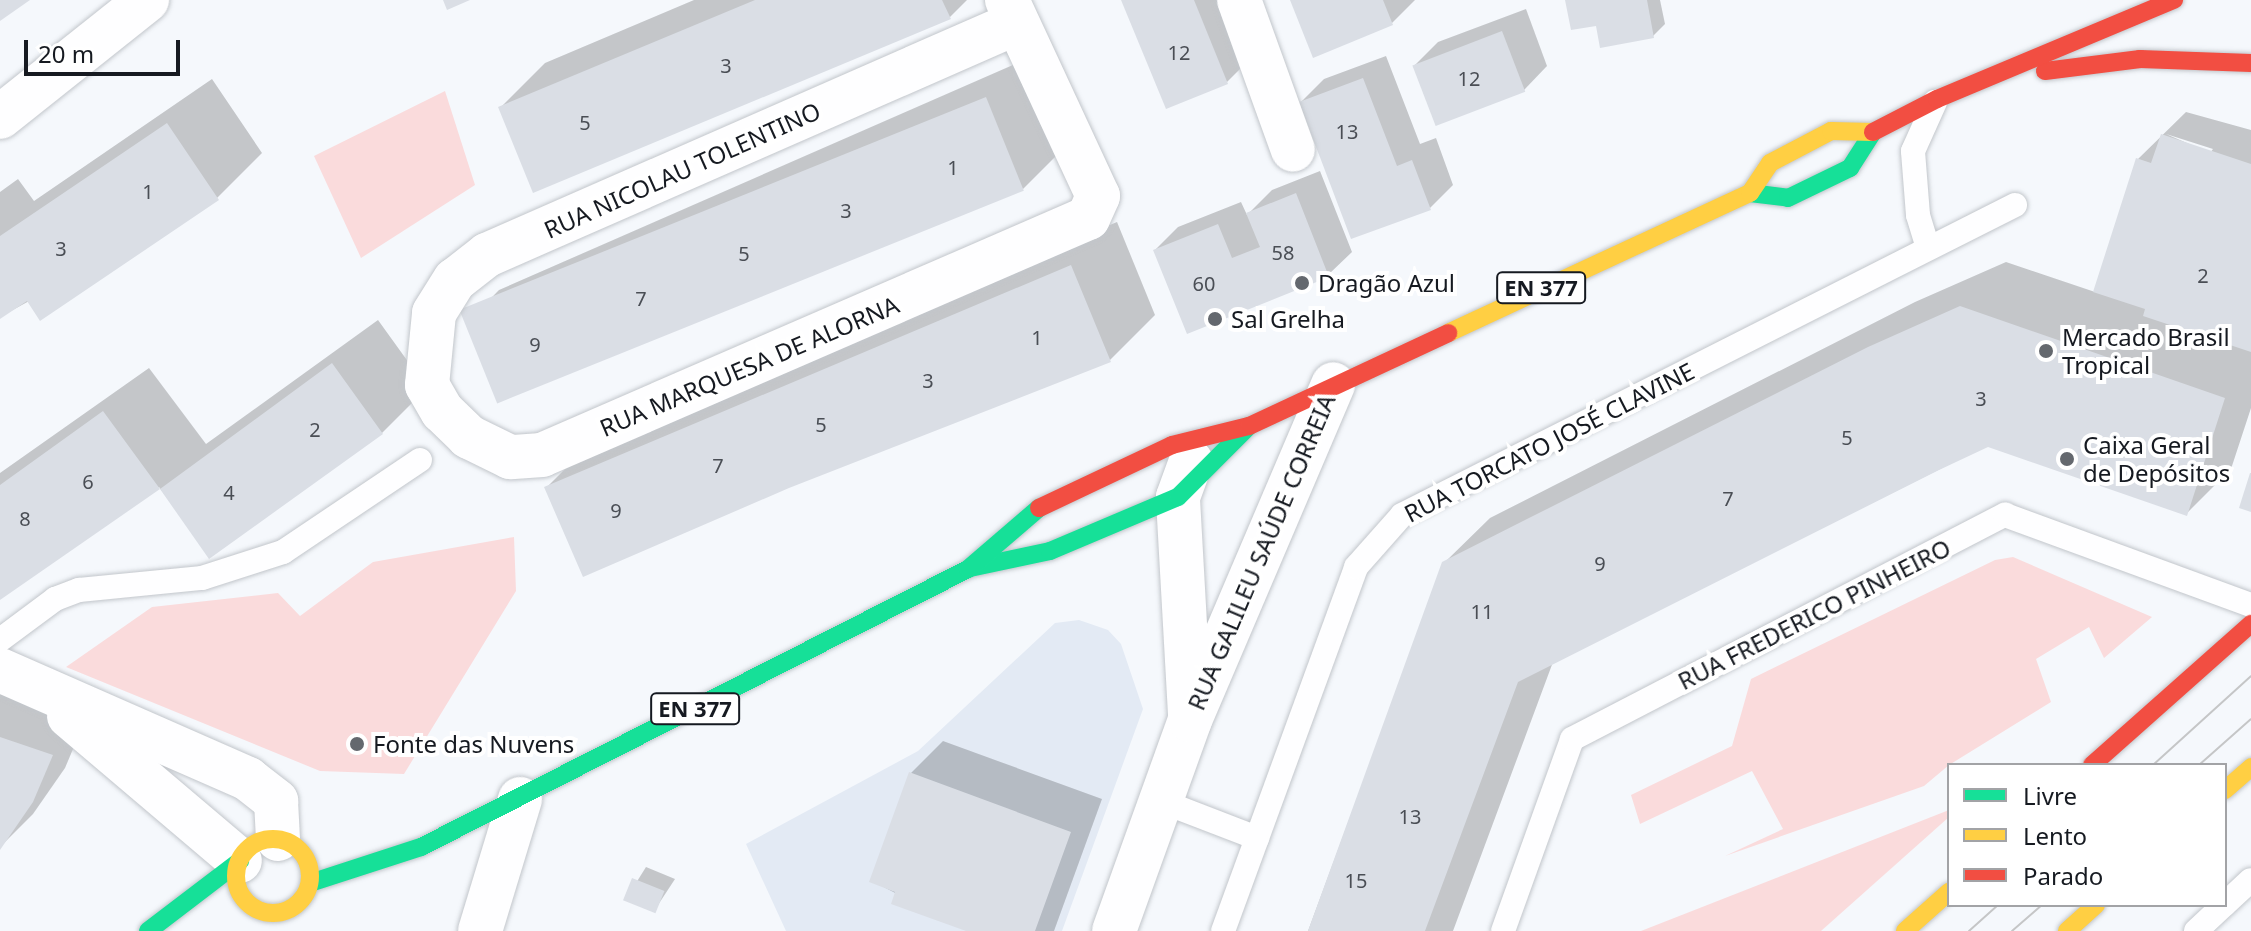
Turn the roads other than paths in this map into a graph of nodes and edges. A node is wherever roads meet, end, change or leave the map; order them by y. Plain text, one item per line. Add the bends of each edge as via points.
1 (147, 0) edge
2 (1239, 0) edge
3 (2174, 0) edge
4 (1012, 12) edge
5 (2251, 63) edge
6 (1991, 77) junction
7 (1937, 99) junction
8 (0, 117) edge
9 (1873, 132) junction
10 (1293, 150) dead end
11 (1750, 193) junction
12 (2015, 205) dead end
13 (1928, 248) junction
14 (1333, 384) junction
15 (427, 385) joint
16 (1249, 426) junction
17 (1200, 435) junction
18 (420, 460) dead end
19 (1178, 497) junction
20 (968, 569) junction
21 (2251, 605) edge
22 (2251, 624) edge
23 (0, 640) edge
24 (18, 680) edge
25 (1190, 720) junction
26 (2094, 763) edge
27 (2251, 767) edge
28 (2227, 788) edge
29 (520, 799) junction
30 (1161, 801) junction
31 (1257, 838) junction
32 (278, 839) junction
33 (326, 841) dead end
34 (373, 844) dead end
35 (421, 847) junction
36 (240, 861) junction
37 (2251, 880) edge
38 (310, 883) junction
39 (1947, 894) edge
40 (2227, 901) edge
41 (254, 907) junction
42 (2094, 907) edge
43 (2221, 907) edge
44 (234, 923) dead end
45 (148, 931) edge
46 (480, 931) edge
47 (1114, 931) edge
48 (1223, 931) edge
49 (1503, 931) edge
50 (1905, 931) edge
51 (2067, 931) edge
52 (2196, 931) edge

1 - 8 street
2 - 10 street
3 - 6 main road, EN 377
4 - 15 street, RUA NICOLAU TOLENTINO via 487,255 455,280 434,313
4 - 15 street, RUA MARQUESA DE ALORNA via 1098,196 1088,218 542,455 510,457 469,437 442,411
5 - 6 main road, EN 377 via 2140,59
6 - 7 main road, EN 377
7 - 9 main road, EN 377
7 - 13 lane via 1913,151 1916,204
9 - 11 main road, EN 377 via 1831,131 1770,163
9 - 11 main road via 1850,168 1788,198
11 - 14 main road, EN 377
12 - 13 lane, RUA TORCATO JOSÉ CLAVINE
13 - 31 lane, RUA TORCATO JOSÉ CLAVINE via 1402,515 1356,567
14 - 16 main road, EN 377
14 - 25 street, RUA GALILEU SAÚDE CORREIA
16 - 17 main road, EN 377
16 - 19 main road, EN 377
17 - 19 street, RUA GALILEU SAÚDE CORREIA
17 - 20 main road, EN 377 via 1033,511
18 - 23 lane via 283,552 202,578 79,590 55,599
19 - 20 main road, EN 377 via 1050,551
19 - 25 street, RUA GALILEU SAÚDE CORREIA
20 - 29 main road, EN 377
21 - 49 lane, RUA FREDERICO PINHEIRO via 2005,515 1572,739
22 - 26 main road
24 - 32 street via 248,779 276,801
24 - 36 street
25 - 30 street, RUA GALILEU SAÚDE CORREIA
27 - 28 main road
29 - 35 main road, EN 377
29 - 46 street
30 - 31 lane
30 - 47 street, RUA GALILEU SAÚDE CORREIA
31 - 48 lane, RUA TORCATO JOSÉ CLAVINE
32 - 33 main road
32 - 36 main road via 260,841
32 - 38 main road via 307,859
34 - 35 main road, EN 377
35 - 38 main road, EN 377
36 - 41 main road via 238,887
36 - 45 main road
37 - 40 lane
38 - 41 main road, EN 377 via 304,897 281,912
39 - 50 main road
41 - 44 main road
42 - 51 main road
43 - 52 lane

